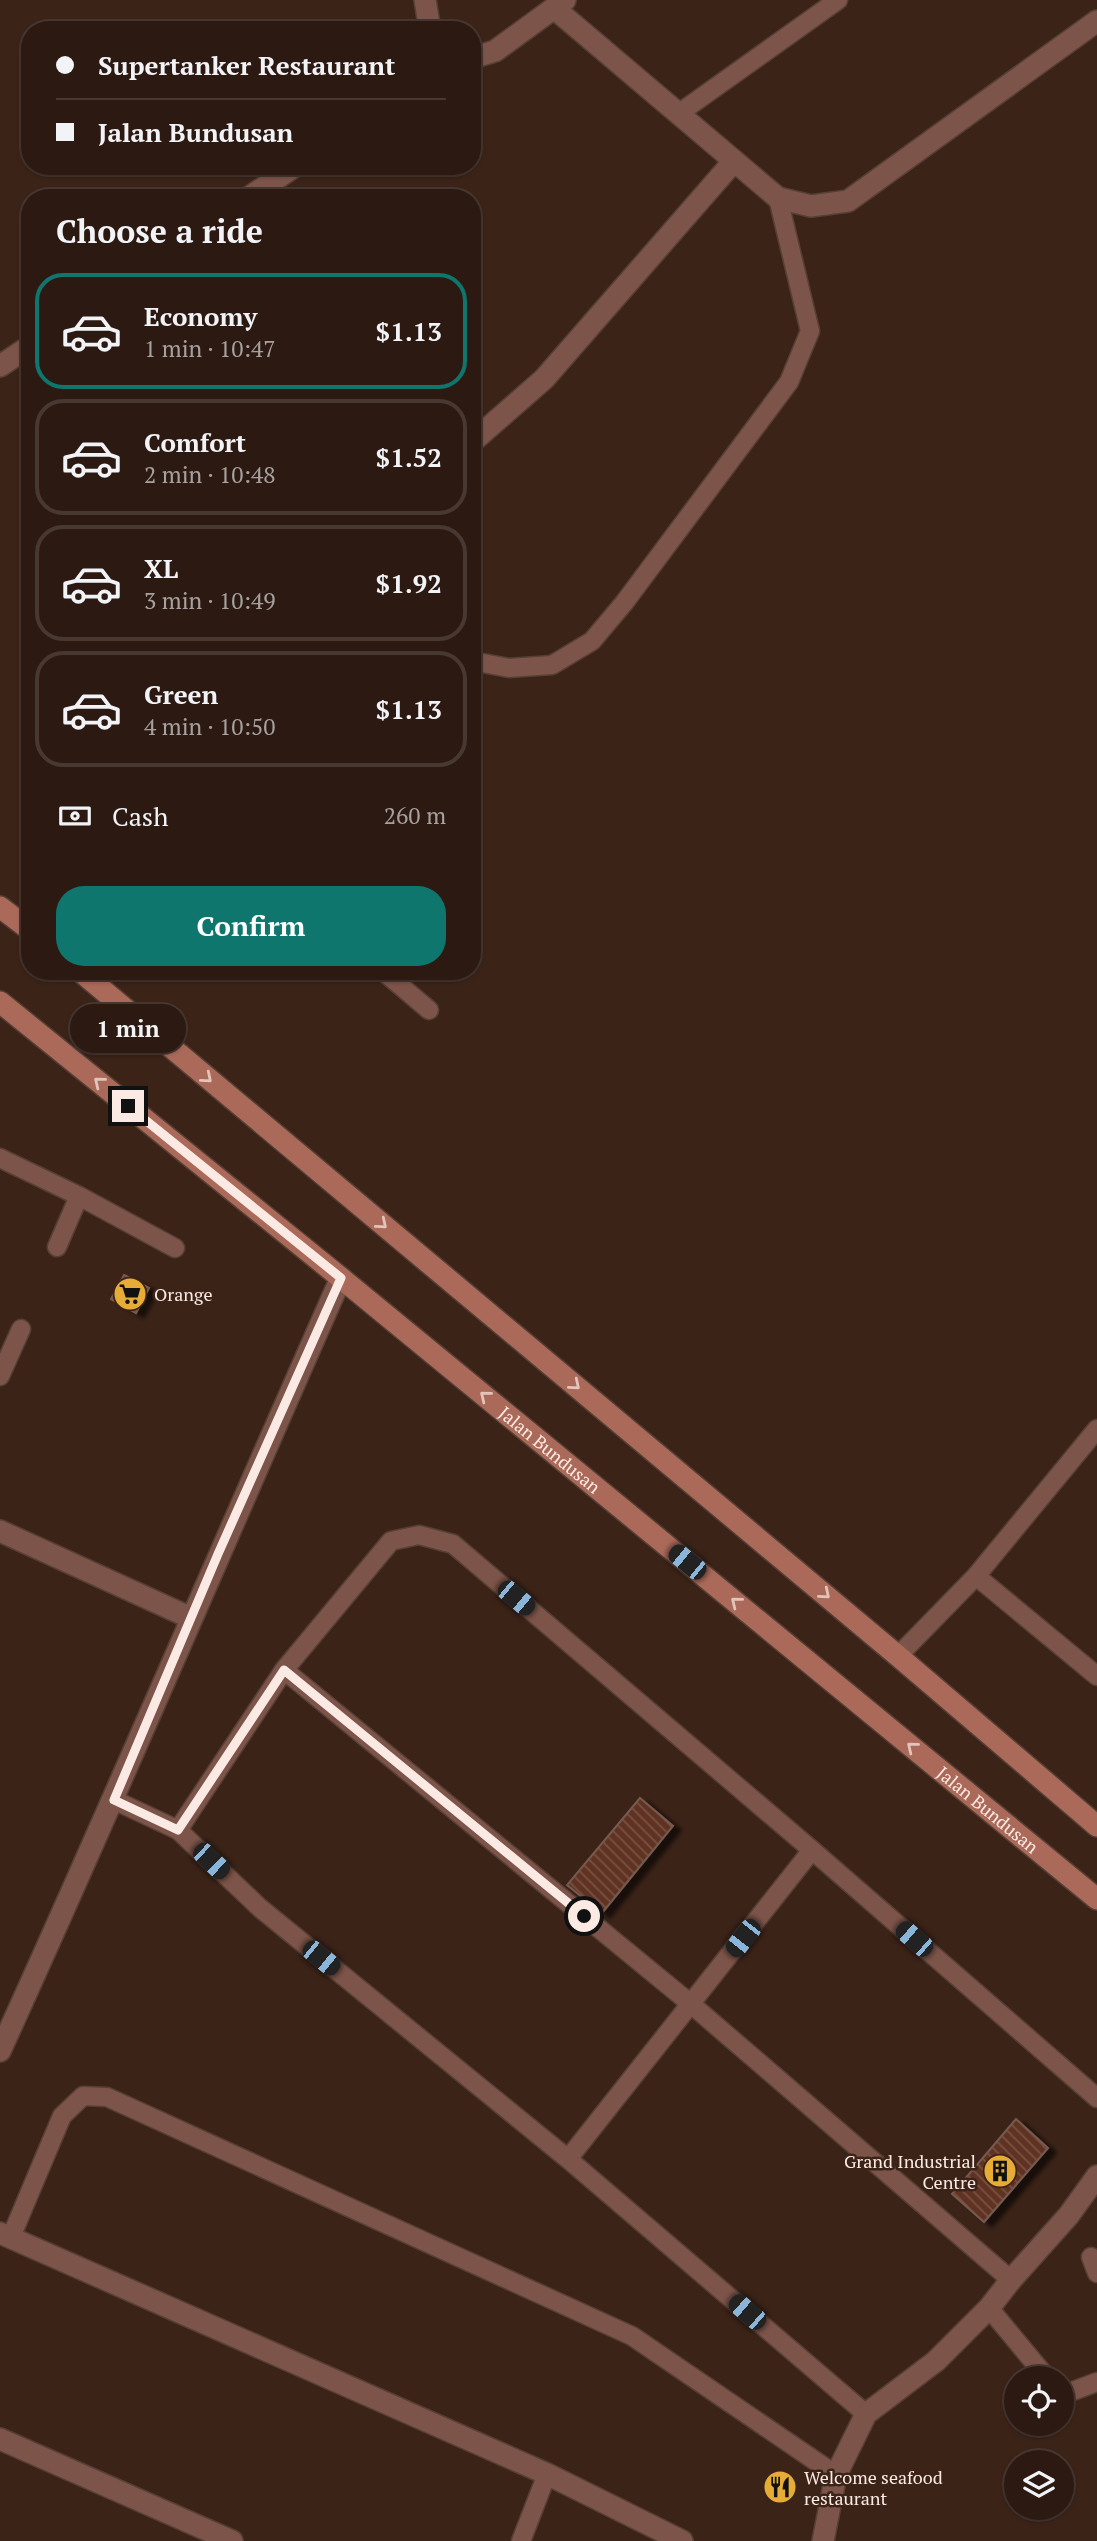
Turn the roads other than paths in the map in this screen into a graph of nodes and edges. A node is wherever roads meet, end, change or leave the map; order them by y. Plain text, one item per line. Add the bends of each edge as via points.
1 (425, 0) edge
2 (838, 0) edge
3 (559, 4) edge
4 (1097, 20) edge
5 (428, 21) edge
6 (481, 55) edge
7 (678, 114) junction
8 (734, 161) junction
9 (282, 175) edge
10 (261, 189) edge
11 (778, 198) junction
12 (21, 352) edge
13 (0, 366) edge
14 (481, 434) edge
15 (481, 663) edge
16 (0, 907) edge
17 (21, 923) edge
18 (91, 980) edge
19 (394, 980) edge
20 (0, 1002) edge
21 (429, 1010) dead end
22 (0, 1158) edge
23 (79, 1196) junction
24 (57, 1247) dead end
25 (175, 1248) dead end
26 (341, 1278) junction
27 (21, 1329) dead end
28 (0, 1376) edge
29 (1097, 1429) edge
30 (0, 1531) edge
31 (976, 1576) junction
32 (191, 1618) junction
33 (898, 1656) junction
34 (284, 1670) junction
35 (1097, 1676) edge
36 (114, 1800) junction
37 (1097, 1826) edge
38 (178, 1830) junction
39 (812, 1850) junction
40 (1097, 1899) edge
41 (691, 2004) junction
42 (9, 2006) edge
43 (0, 2051) edge
44 (1097, 2098) edge
45 (569, 2159) junction
46 (1097, 2176) edge
47 (6, 2235) edge
48 (1011, 2280) junction
49 (989, 2308) junction
50 (1037, 2366) edge
51 (1097, 2382) edge
52 (1074, 2391) edge
53 (866, 2414) junction
54 (0, 2439) edge
55 (547, 2474) junction
56 (836, 2475) junction
57 (232, 2541) edge
58 (521, 2541) edge
59 (682, 2541) edge
60 (823, 2541) edge

1 - 5 street
2 - 7 lane
3 - 6 street via 495,51
3 - 7 street
4 - 11 street via 848,201 811,205
7 - 8 street
8 - 11 street
8 - 14 street via 544,379
9 - 10 street
11 - 15 lane via 810,331 789,382 592,641 552,665 509,668
12 - 13 street
16 - 17 main road
18 -> 33 main road
19 - 21 lane
26 -> 20 main road, Jalan Bundusan
22 - 23 lane
23 - 24 lane
23 - 25 lane
26 - 32 street
40 -> 26 main road, Jalan Bundusan
27 - 28 lane
29 - 31 lane
30 - 32 street
31 - 33 lane
31 - 35 lane
32 - 36 street
33 - 37 main road
34 - 38 lane
34 - 39 lane via 391,1541 419,1535 453,1544
34 - 41 lane
36 - 38 lane
36 - 42 street
38 - 45 lane via 260,1908
39 - 41 lane
39 - 44 lane
41 - 45 lane
41 - 48 lane
42 - 43 street
45 - 53 lane
46 - 48 street
47 - 55 street
47 - 56 lane via 62,2116 83,2096 107,2096 632,2336
48 - 49 street
49 - 50 lane
49 - 53 street via 936,2361
51 - 52 lane
53 - 56 street
54 - 57 street
55 - 58 lane
55 - 59 street
56 - 60 street

